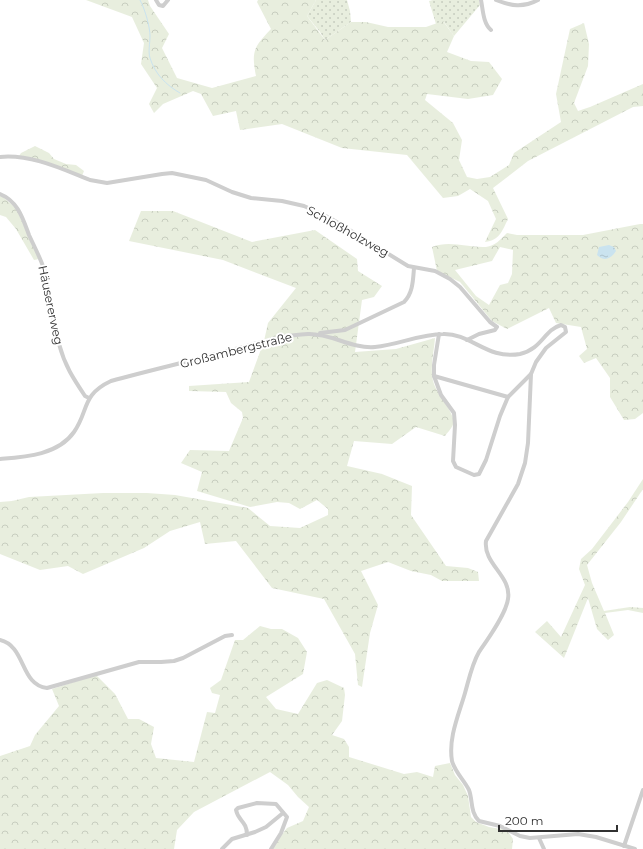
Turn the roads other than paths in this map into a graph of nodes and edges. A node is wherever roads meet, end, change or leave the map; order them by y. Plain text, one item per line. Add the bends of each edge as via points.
1 (156, 0) edge
2 (168, 0) edge
3 (481, 0) edge
4 (496, 0) edge
5 (538, 0) edge
6 (490, 30) dead end
7 (0, 157) edge
8 (0, 194) edge
9 (414, 268) junction
10 (315, 334) junction
11 (439, 334) junction
12 (467, 340) junction
13 (531, 374) junction
14 (434, 376) junction
15 (508, 397) junction
16 (89, 398) junction
17 (0, 458) edge
18 (232, 635) dead end
19 (0, 640) edge
20 (643, 790) edge
21 (283, 813) junction
22 (247, 835) junction
23 (539, 838) junction
24 (624, 846) junction
25 (222, 849) edge
26 (271, 849) edge
27 (544, 849) edge
28 (635, 849) edge

1 - 2 street via 163,6
3 - 6 street
4 - 5 street via 522,6
7 - 9 street, Schloßholzweg via 31,159 100,182 162,174 185,175 206,180 246,197 292,203 318,212
8 - 16 street, Häusererweg via 17,207 23,217 44,270 51,314 63,356 71,376
9 - 10 street via 411,291 404,302 345,330
9 - 12 street, Schloßholzweg via 434,271 450,279 497,327
10 - 11 street, Großambergstraße via 354,346 370,348
10 - 16 street, Großambergstraße via 286,336 122,378 100,387
11 - 12 street, Großambergstraße via 450,334
11 - 14 street
12 - 13 street, Großambergstraße via 490,351 514,355 532,350 555,328 561,325 565,327 566,332 546,348
13 - 15 street
13 - 23 street, Großambergstraße via 525,463 518,484 486,541 488,556 505,580 509,592 508,599 504,611 473,665 454,730 452,752 455,768 465,782 473,812 479,821 500,826 520,836
14 - 15 street
14 - 15 street via 441,395 454,413 453,461 456,466 474,475 479,474 486,460
16 - 17 street, Großambergstraße via 77,428 67,440 37,454
18 - 19 street via 174,661 134,663 47,688 32,681 13,647 8,642
20 - 24 street
21 - 22 street via 266,827
21 - 22 street via 276,804 268,802 238,808 236,812 246,826
21 - 26 street via 287,815 285,826
22 - 25 street via 232,839
23 - 24 street, Großambergstraße via 578,834
23 - 27 street
24 - 28 street, Großambergstraße

